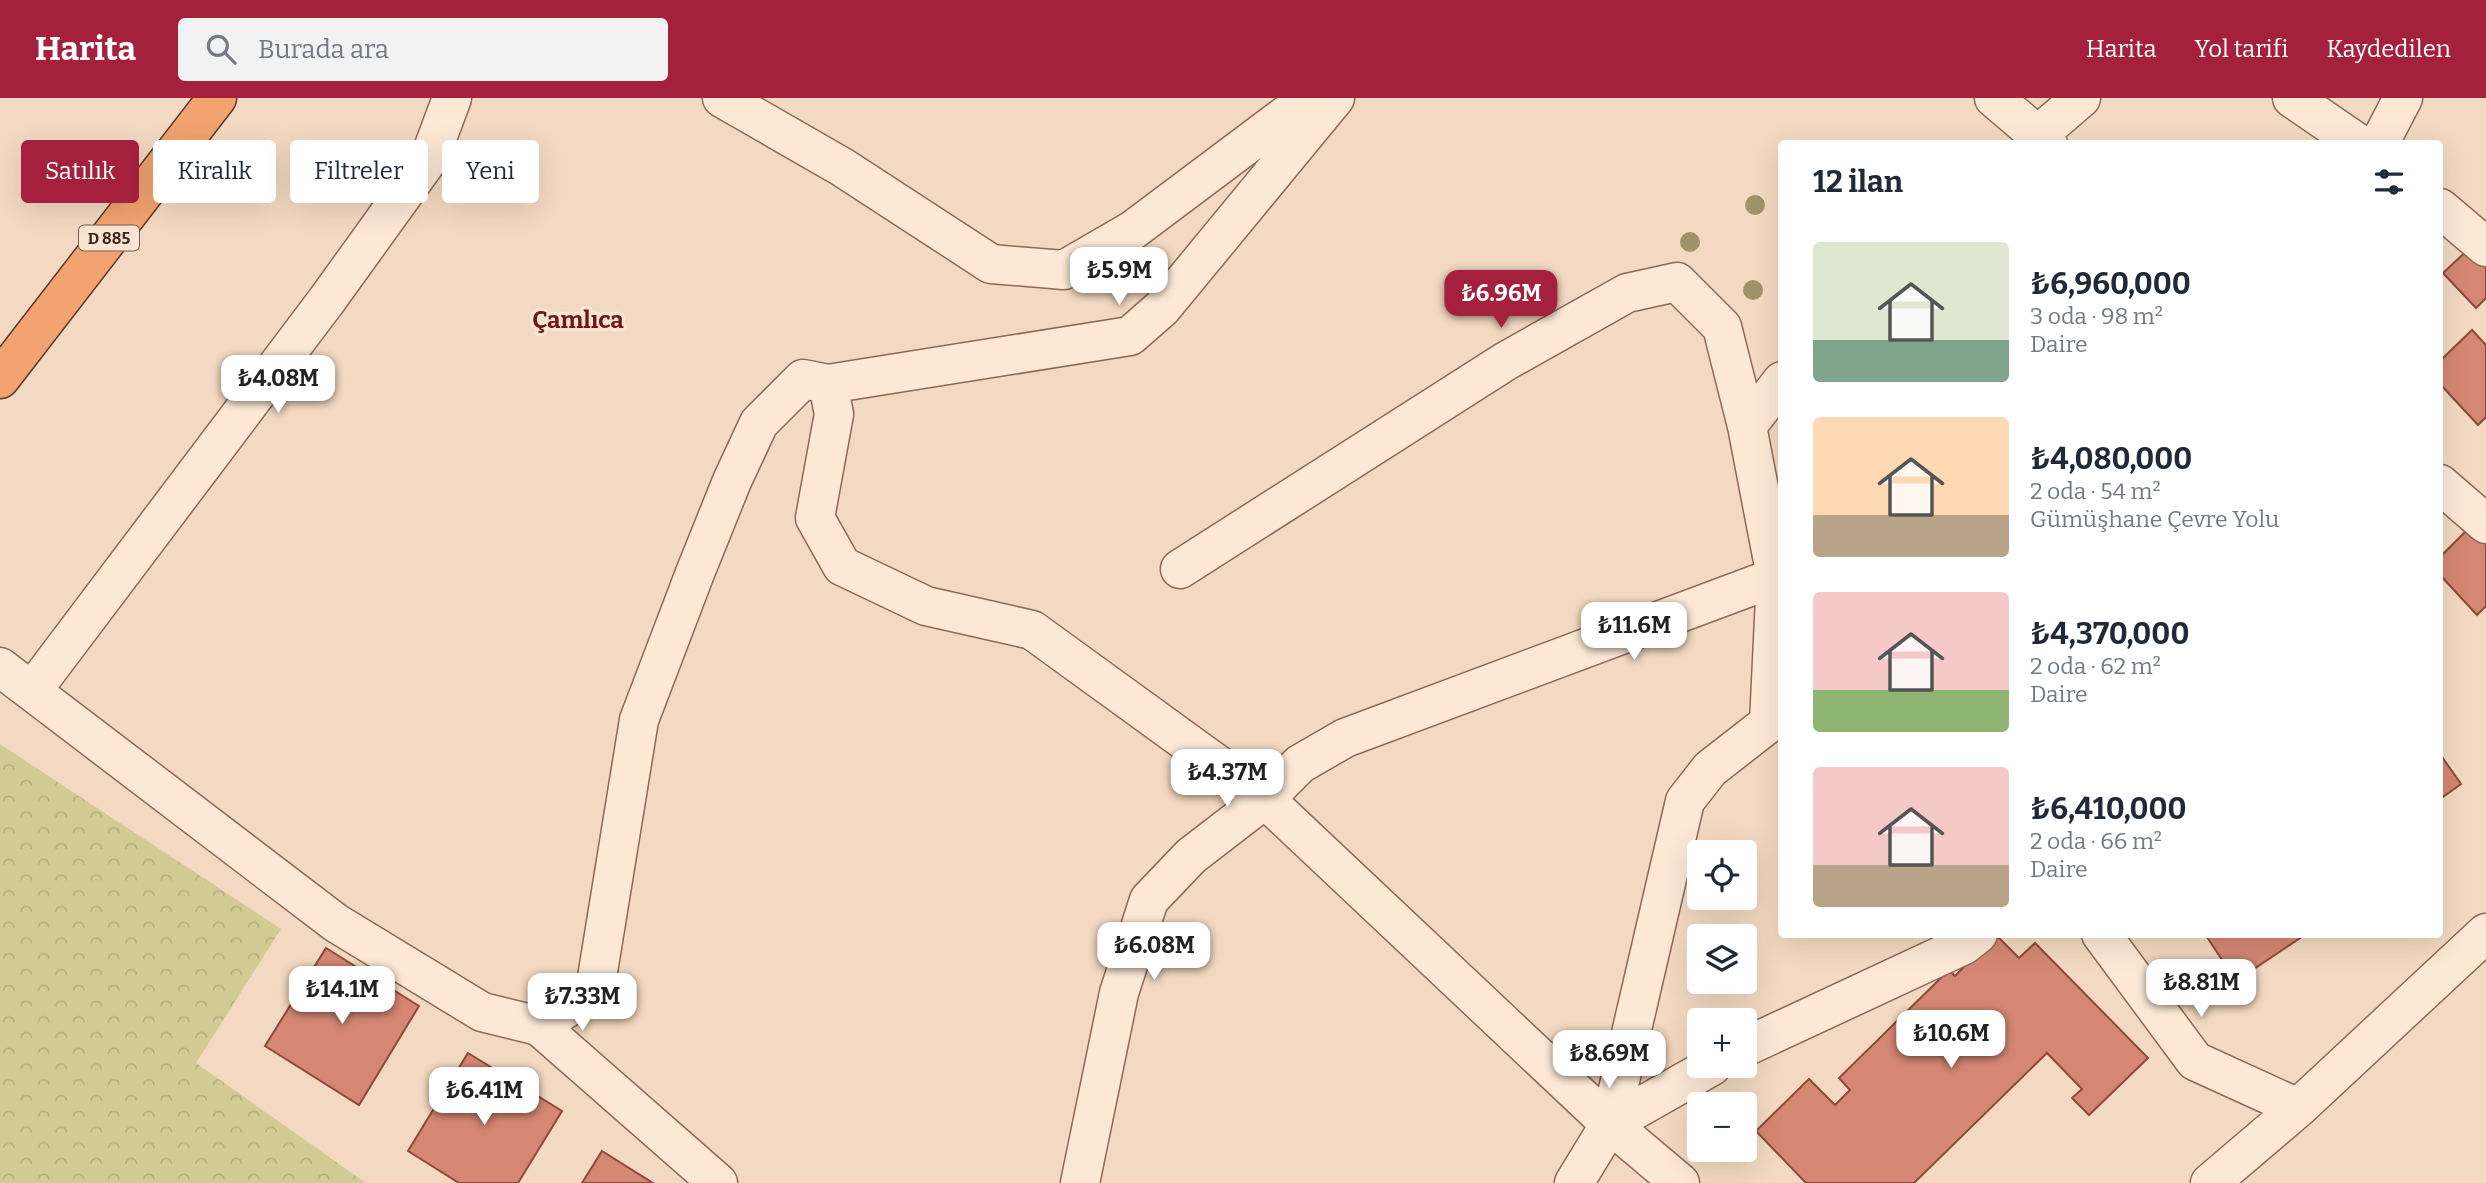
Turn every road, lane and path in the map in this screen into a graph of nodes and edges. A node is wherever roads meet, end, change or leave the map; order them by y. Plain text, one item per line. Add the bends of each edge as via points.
1 (217, 98) edge
2 (452, 98) edge
3 (722, 98) edge
4 (1309, 98) edge
5 (1335, 98) edge
6 (1994, 98) edge
7 (2081, 98) edge
8 (2292, 98) edge
9 (2403, 98) edge
10 (2038, 140) edge
11 (2040, 140) edge
12 (2353, 140) edge
13 (2381, 140) edge
14 (2443, 211) edge
15 (2486, 247) edge
16 (0, 379) edge
17 (828, 384) junction
18 (1778, 386) edge
19 (1747, 426) junction
20 (2443, 487) edge
21 (2486, 524) edge
22 (1180, 569) dead end
23 (1776, 577) junction
24 (0, 667) edge
25 (32, 691) junction
26 (1775, 720) edge
27 (1265, 799) junction
28 (2486, 933) edge
29 (1973, 938) edge
30 (2104, 938) edge
31 (538, 1026) junction
32 (1757, 1041) edge
33 (1691, 1078) edge
34 (2298, 1108) junction
35 (1610, 1124) junction
36 (718, 1183) edge
37 (1080, 1183) edge
38 (1574, 1183) edge
39 (1680, 1183) edge
40 (2210, 1183) edge

1 - 16 highway, D 885
2 - 25 street via 430,157
3 - 4 street via 842,167 991,264 1064,270 1133,230
5 - 17 street via 1162,308 1130,336
6 - 10 street
7 - 11 street
8 - 12 street
9 - 13 street
14 - 15 street
17 - 27 street via 834,414 815,518 842,566 926,606 1032,630
17 - 31 street via 803,379 759,423 732,481 639,720 595,990
18 - 19 street
19 - 22 street via 1722,327 1677,282 1627,293 1506,361
19 - 23 street
20 - 21 street
23 - 26 street
23 - 27 street via 1346,738 1300,764
24 - 25 street
25 - 31 street via 336,923 482,1012
26 - 35 street via 1710,769 1685,801
27 - 35 street
27 - 37 street via 1191,856 1149,900 1119,993
28 - 34 street
29 - 32 street
30 - 34 street via 2195,1061
31 - 36 street
33 - 35 street
34 - 40 street
35 - 38 street
35 - 39 street

